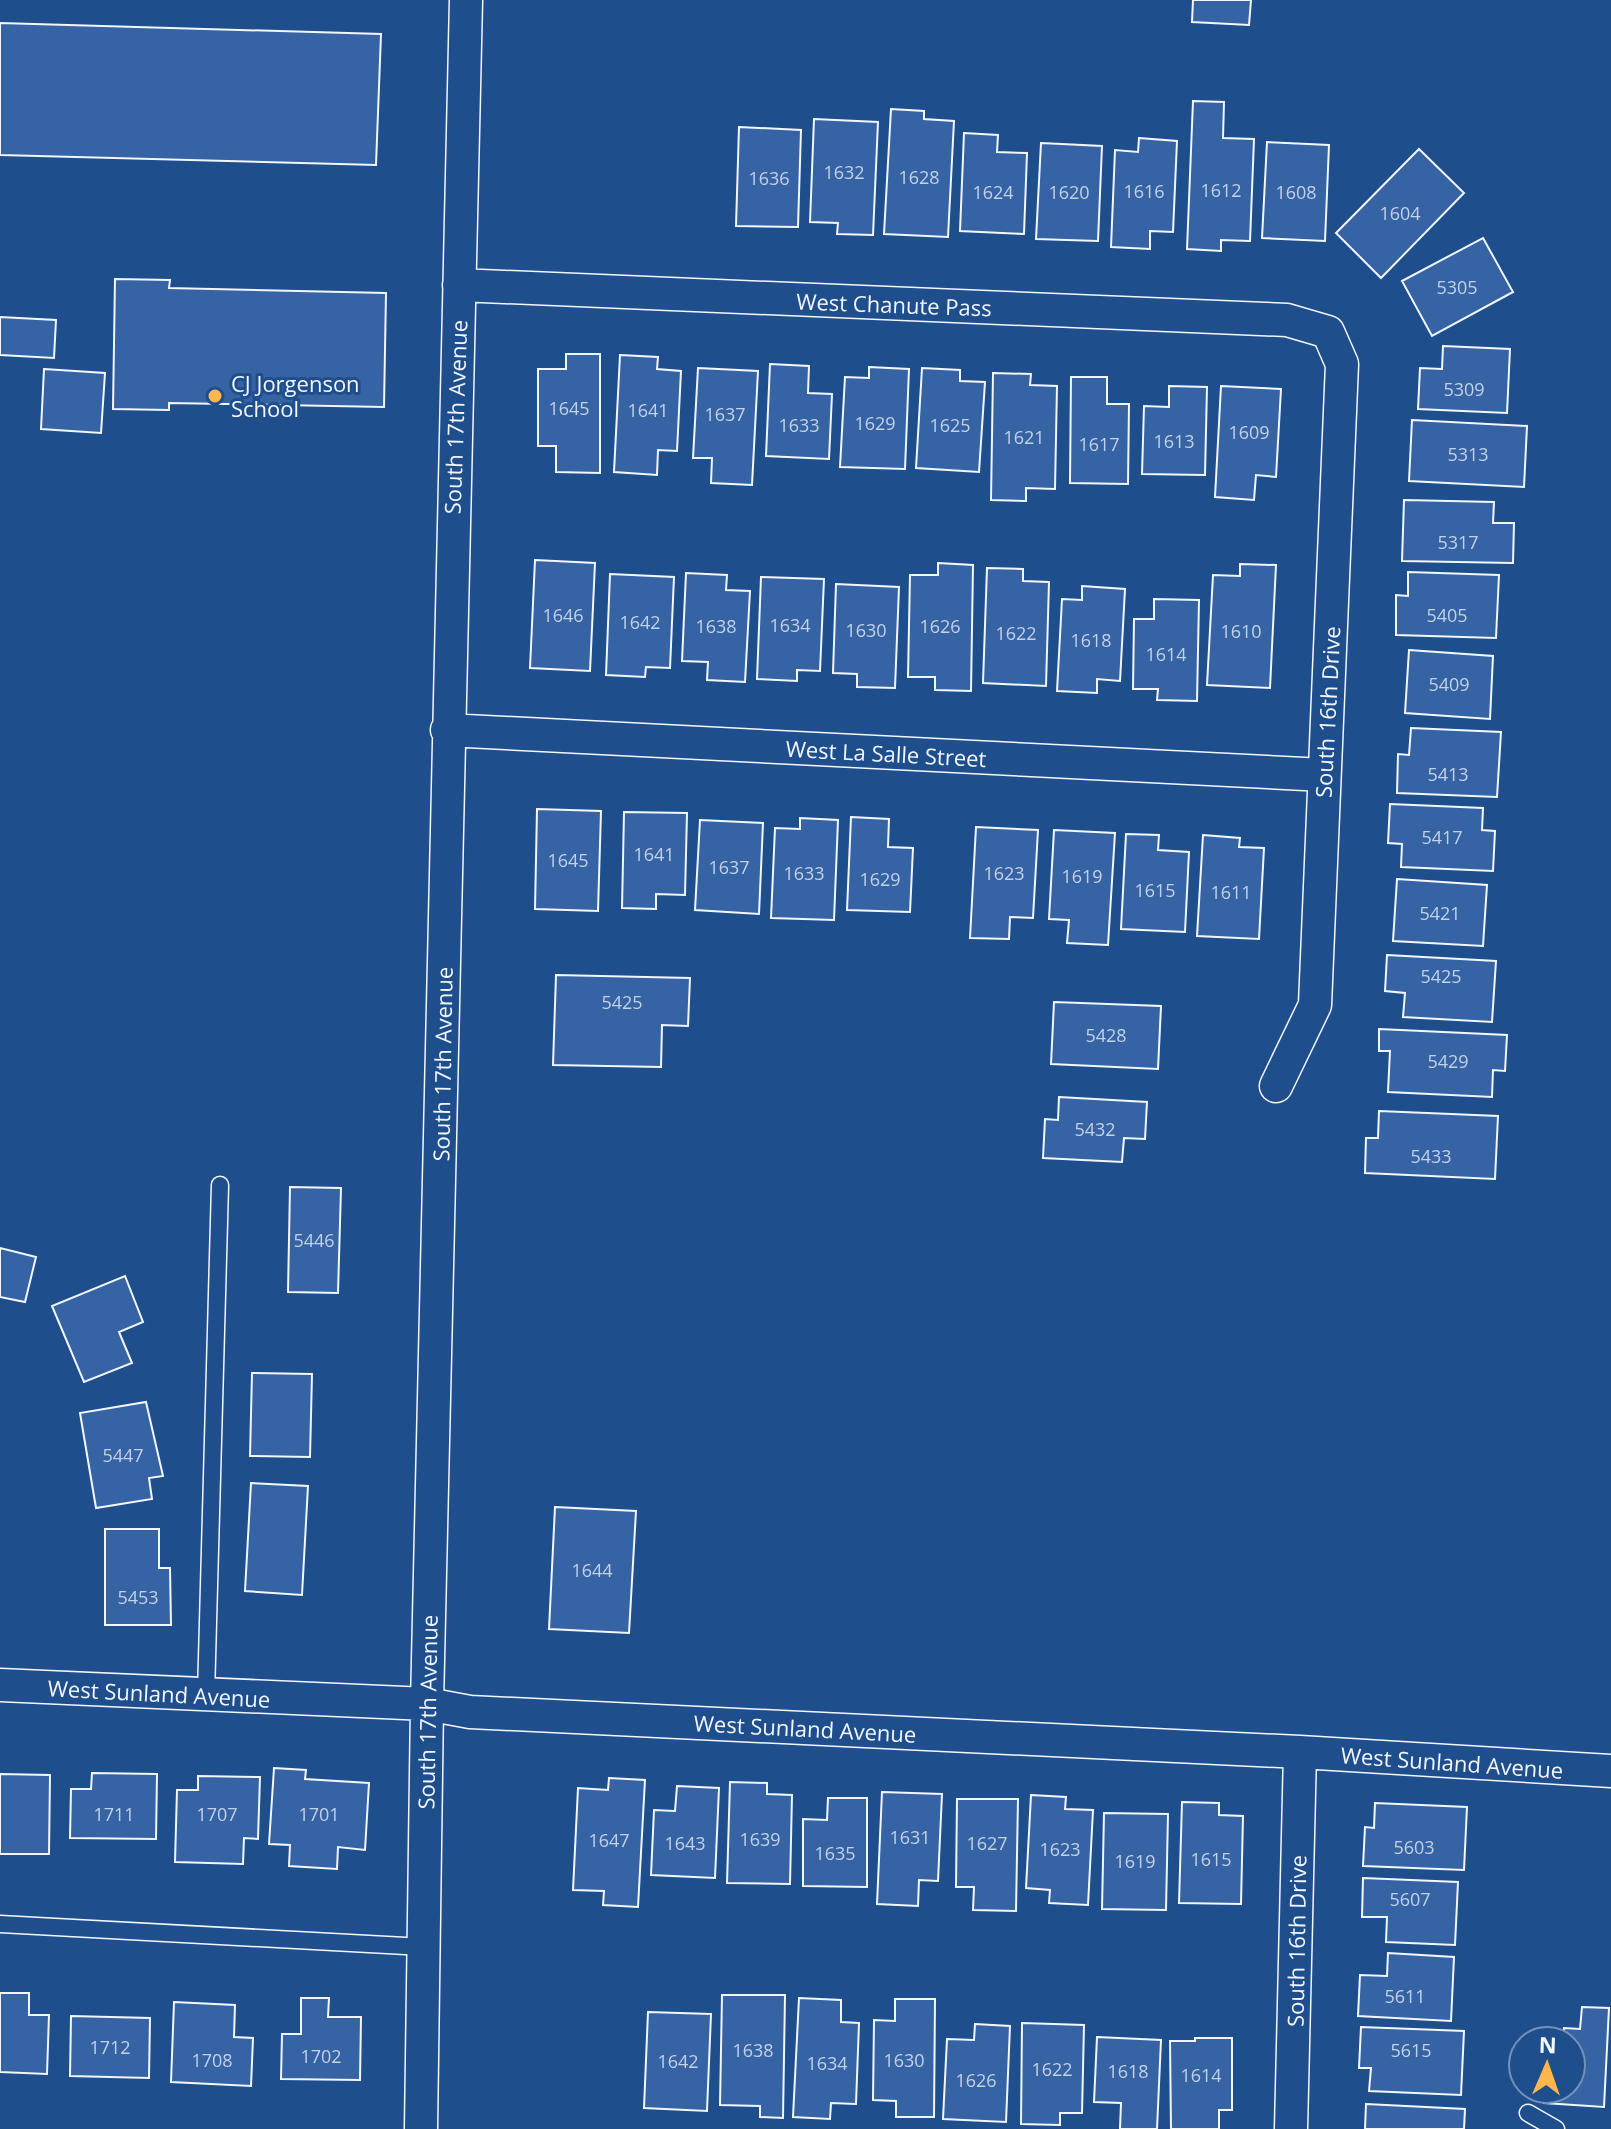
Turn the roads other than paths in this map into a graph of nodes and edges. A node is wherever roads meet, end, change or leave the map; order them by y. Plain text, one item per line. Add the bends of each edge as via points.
1 (466, 0) edge
2 (459, 285) junction
3 (1328, 332) joint
4 (447, 730) junction
5 (1324, 775) junction
6 (1276, 1086) dead end
7 (220, 1185) dead end
8 (0, 1685) edge
9 (206, 1695) junction
10 (427, 1704) junction
11 (1300, 1752) junction
12 (1611, 1771) edge
13 (0, 1924) edge
14 (424, 1947) junction
15 (1528, 2113) dead end
16 (421, 2129) edge
17 (1291, 2129) edge
18 (1556, 2129) edge

1 - 2 street, South 17th Avenue
2 - 3 street, West Chanute Pass via 1287,320
2 - 4 street, South 17th Avenue
3 - 5 street, South 16th Drive via 1342,364
4 - 5 street, West La Salle Street
4 - 10 street, South 17th Avenue
5 - 6 street, South 16th Drive via 1315,1005
7 - 9 lane
8 - 9 street, West Sunland Avenue
9 - 10 street, West Sunland Avenue
10 - 11 street, West Sunland Avenue via 470,1712
10 - 14 street, South 17th Avenue
11 - 12 street, West Sunland Avenue
11 - 17 street, South 16th Drive
13 - 14 lane
14 - 16 street, South 17th Avenue
15 - 18 lane

